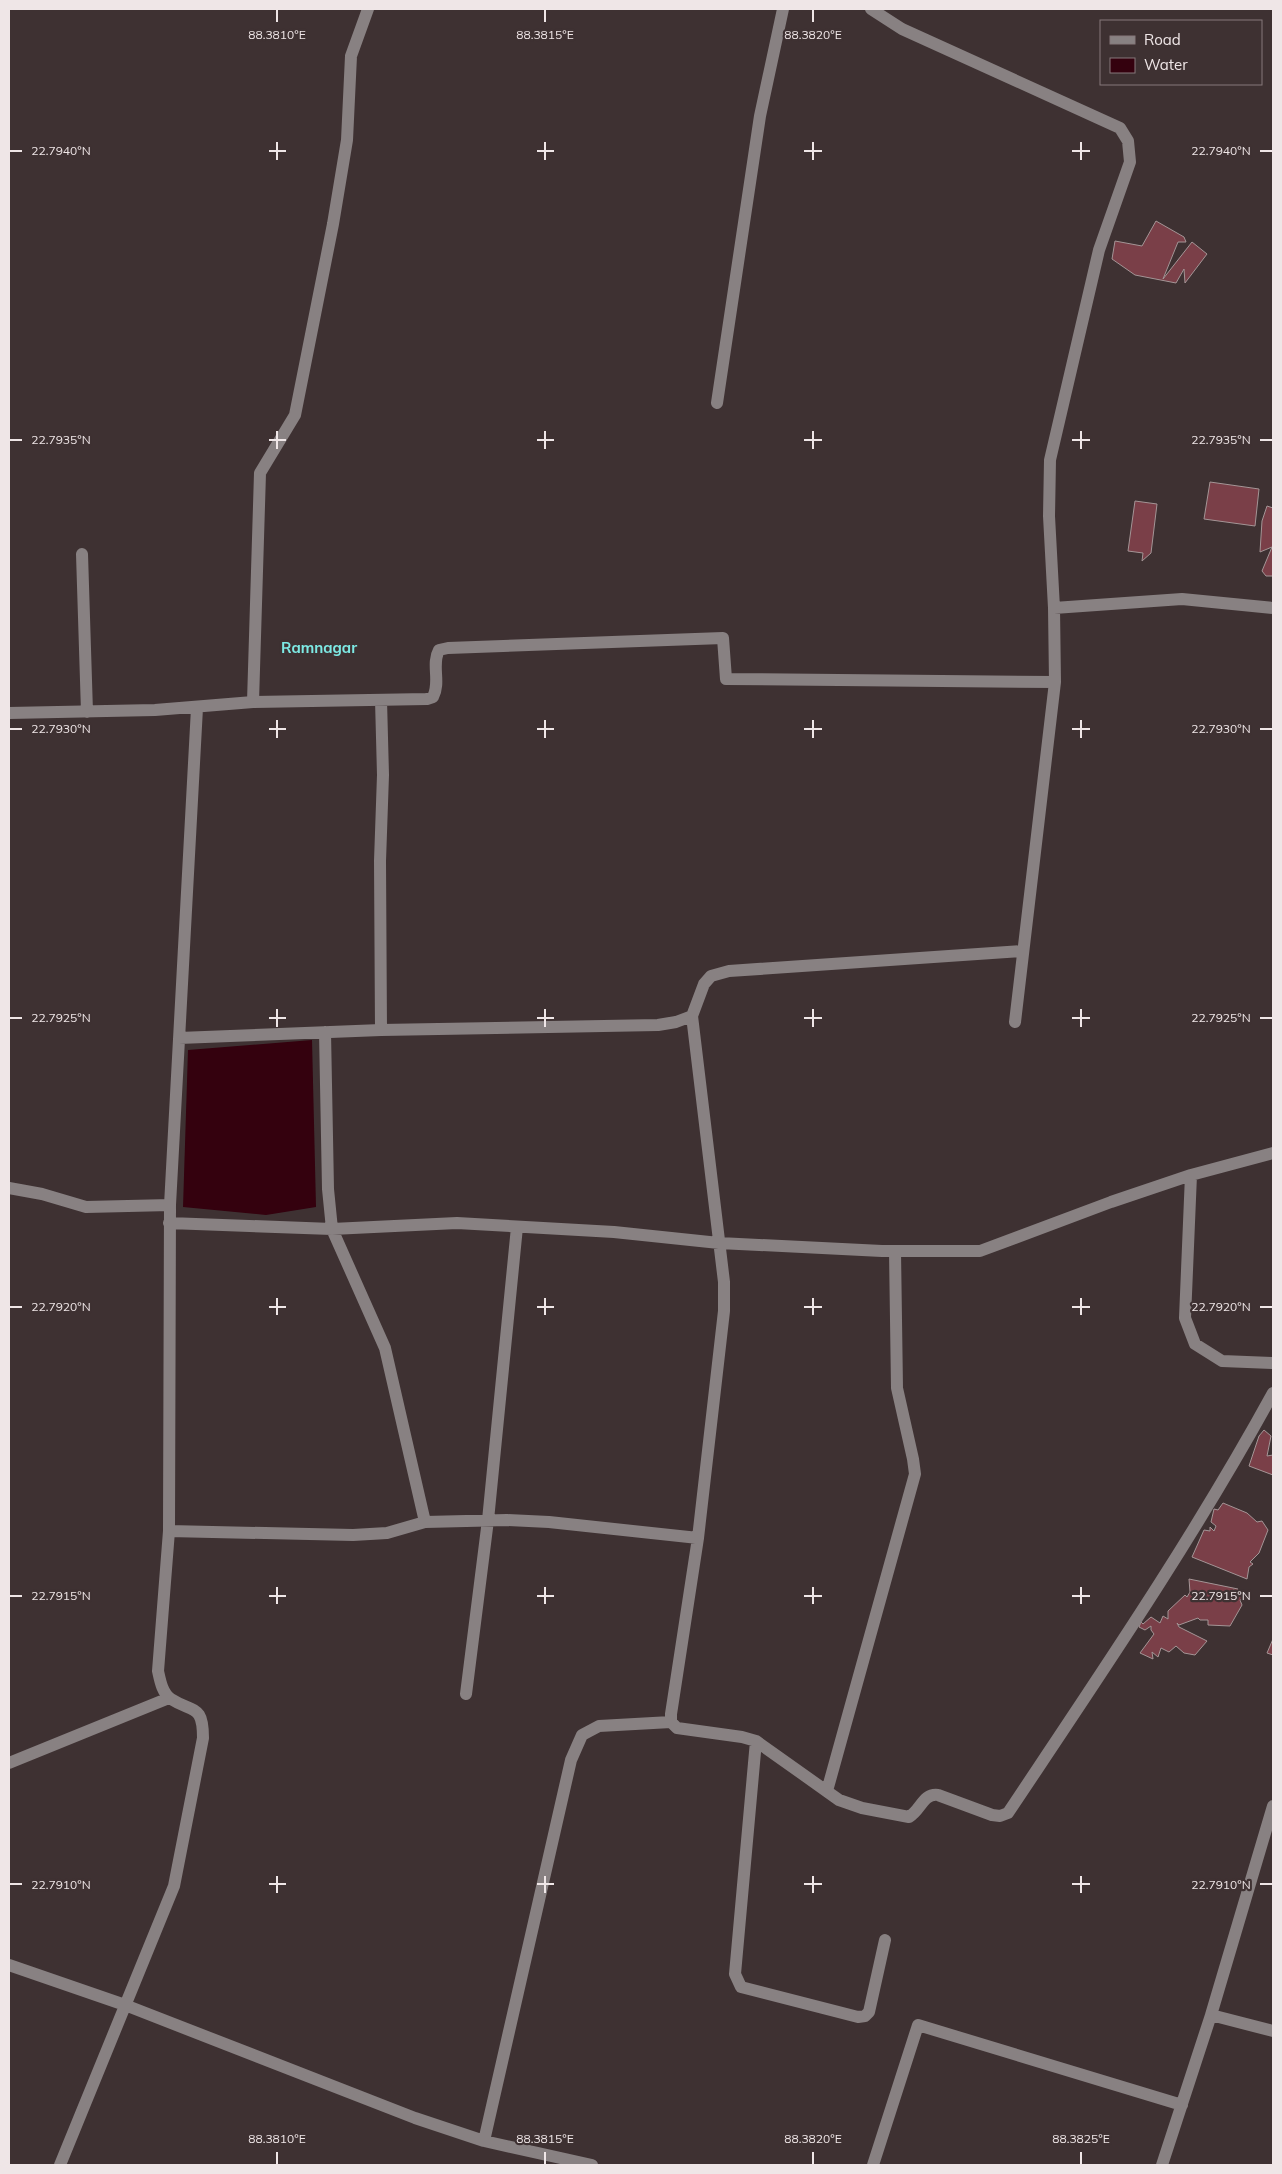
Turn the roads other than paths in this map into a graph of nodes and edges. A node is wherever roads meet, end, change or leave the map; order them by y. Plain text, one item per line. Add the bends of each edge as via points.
1 (368, 9) edge
2 (783, 9) edge
3 (871, 9) edge
4 (717, 403) dead end
5 (82, 554) dead end
6 (1054, 608) junction
7 (1273, 608) edge
8 (1055, 682) junction
9 (381, 700) junction
10 (253, 702) junction
11 (197, 708) junction
12 (87, 712) junction
13 (9, 713) edge
14 (1023, 951) junction
15 (692, 1016) junction
16 (1014, 1022) dead end
17 (381, 1030) junction
18 (325, 1032) junction
19 (179, 1038) junction
20 (1273, 1153) edge
21 (1191, 1175) junction
22 (9, 1188) edge
23 (170, 1205) junction
24 (169, 1224) junction
25 (517, 1227) junction
26 (332, 1229) junction
27 (719, 1242) junction
28 (895, 1251) junction
29 (1273, 1363) edge
30 (1273, 1394) edge
31 (488, 1520) junction
32 (425, 1522) junction
33 (169, 1531) junction
34 (698, 1538) junction
35 (466, 1694) dead end
36 (169, 1698) junction
37 (671, 1722) junction
38 (756, 1741) junction
39 (9, 1763) edge
40 (826, 1791) junction
41 (1273, 1806) edge
42 (886, 1940) dead end
43 (9, 1965) edge
44 (125, 2005) junction
45 (1211, 2015) junction
46 (1273, 2031) edge
47 (1182, 2105) junction
48 (484, 2141) junction
49 (60, 2165) edge
50 (592, 2165) edge
51 (873, 2165) edge
52 (1162, 2165) edge

1 - 10 street via 351,56 347,140 295,415 260,473
2 - 4 street via 760,116
3 - 6 street via 902,29 1120,128 1128,141 1130,162 1099,250 1050,460 1049,516
5 - 12 street
6 - 7 street via 1182,600
6 - 8 street
8 - 9 street via 726,679 723,638 448,648 439,650 436,656 437,690 433,696 427,699
8 - 14 street
9 - 10 street
9 - 17 street via 384,774 380,861
10 - 11 street
11 - 12 street
11 - 19 street
12 - 13 street
14 - 15 street via 729,971 711,976 704,984
14 - 16 street
15 - 17 street via 658,1025
15 - 27 street
17 - 18 street
18 - 19 street
18 - 26 street via 328,1189
19 - 23 street
20 - 21 street
21 - 28 street via 980,1251
21 - 29 street via 1186,1318 1194,1344 1222,1361
22 - 23 street via 86,1207
23 - 24 street
24 - 26 street
24 - 33 street
25 - 26 street via 457,1224
25 - 27 street
25 - 31 street
26 - 32 street via 385,1348
27 - 28 street
27 - 34 street via 724,1311
28 - 40 street via 897,1388 915,1474
30 - 40 street via 1137,1622 1008,1813 992,1815 932,1794 909,1817 848,1804
31 - 32 street
31 - 34 street via 549,1522
31 - 35 street
32 - 33 street via 387,1533 353,1536
33 - 36 street via 158,1671 160,1683
34 - 37 street
36 - 39 street
36 - 44 street via 193,1709 201,1717 203,1738 174,1886
37 - 38 street via 677,1728 742,1736
37 - 48 street via 599,1726 582,1735 571,1760
38 - 40 street
38 - 42 street via 736,1974 741,1987 864,2016 869,2012
41 - 45 street
43 - 44 street
44 - 48 street via 415,2118
44 - 49 street
45 - 46 street
45 - 47 street
47 - 51 street via 918,2025
47 - 52 street
48 - 50 street

